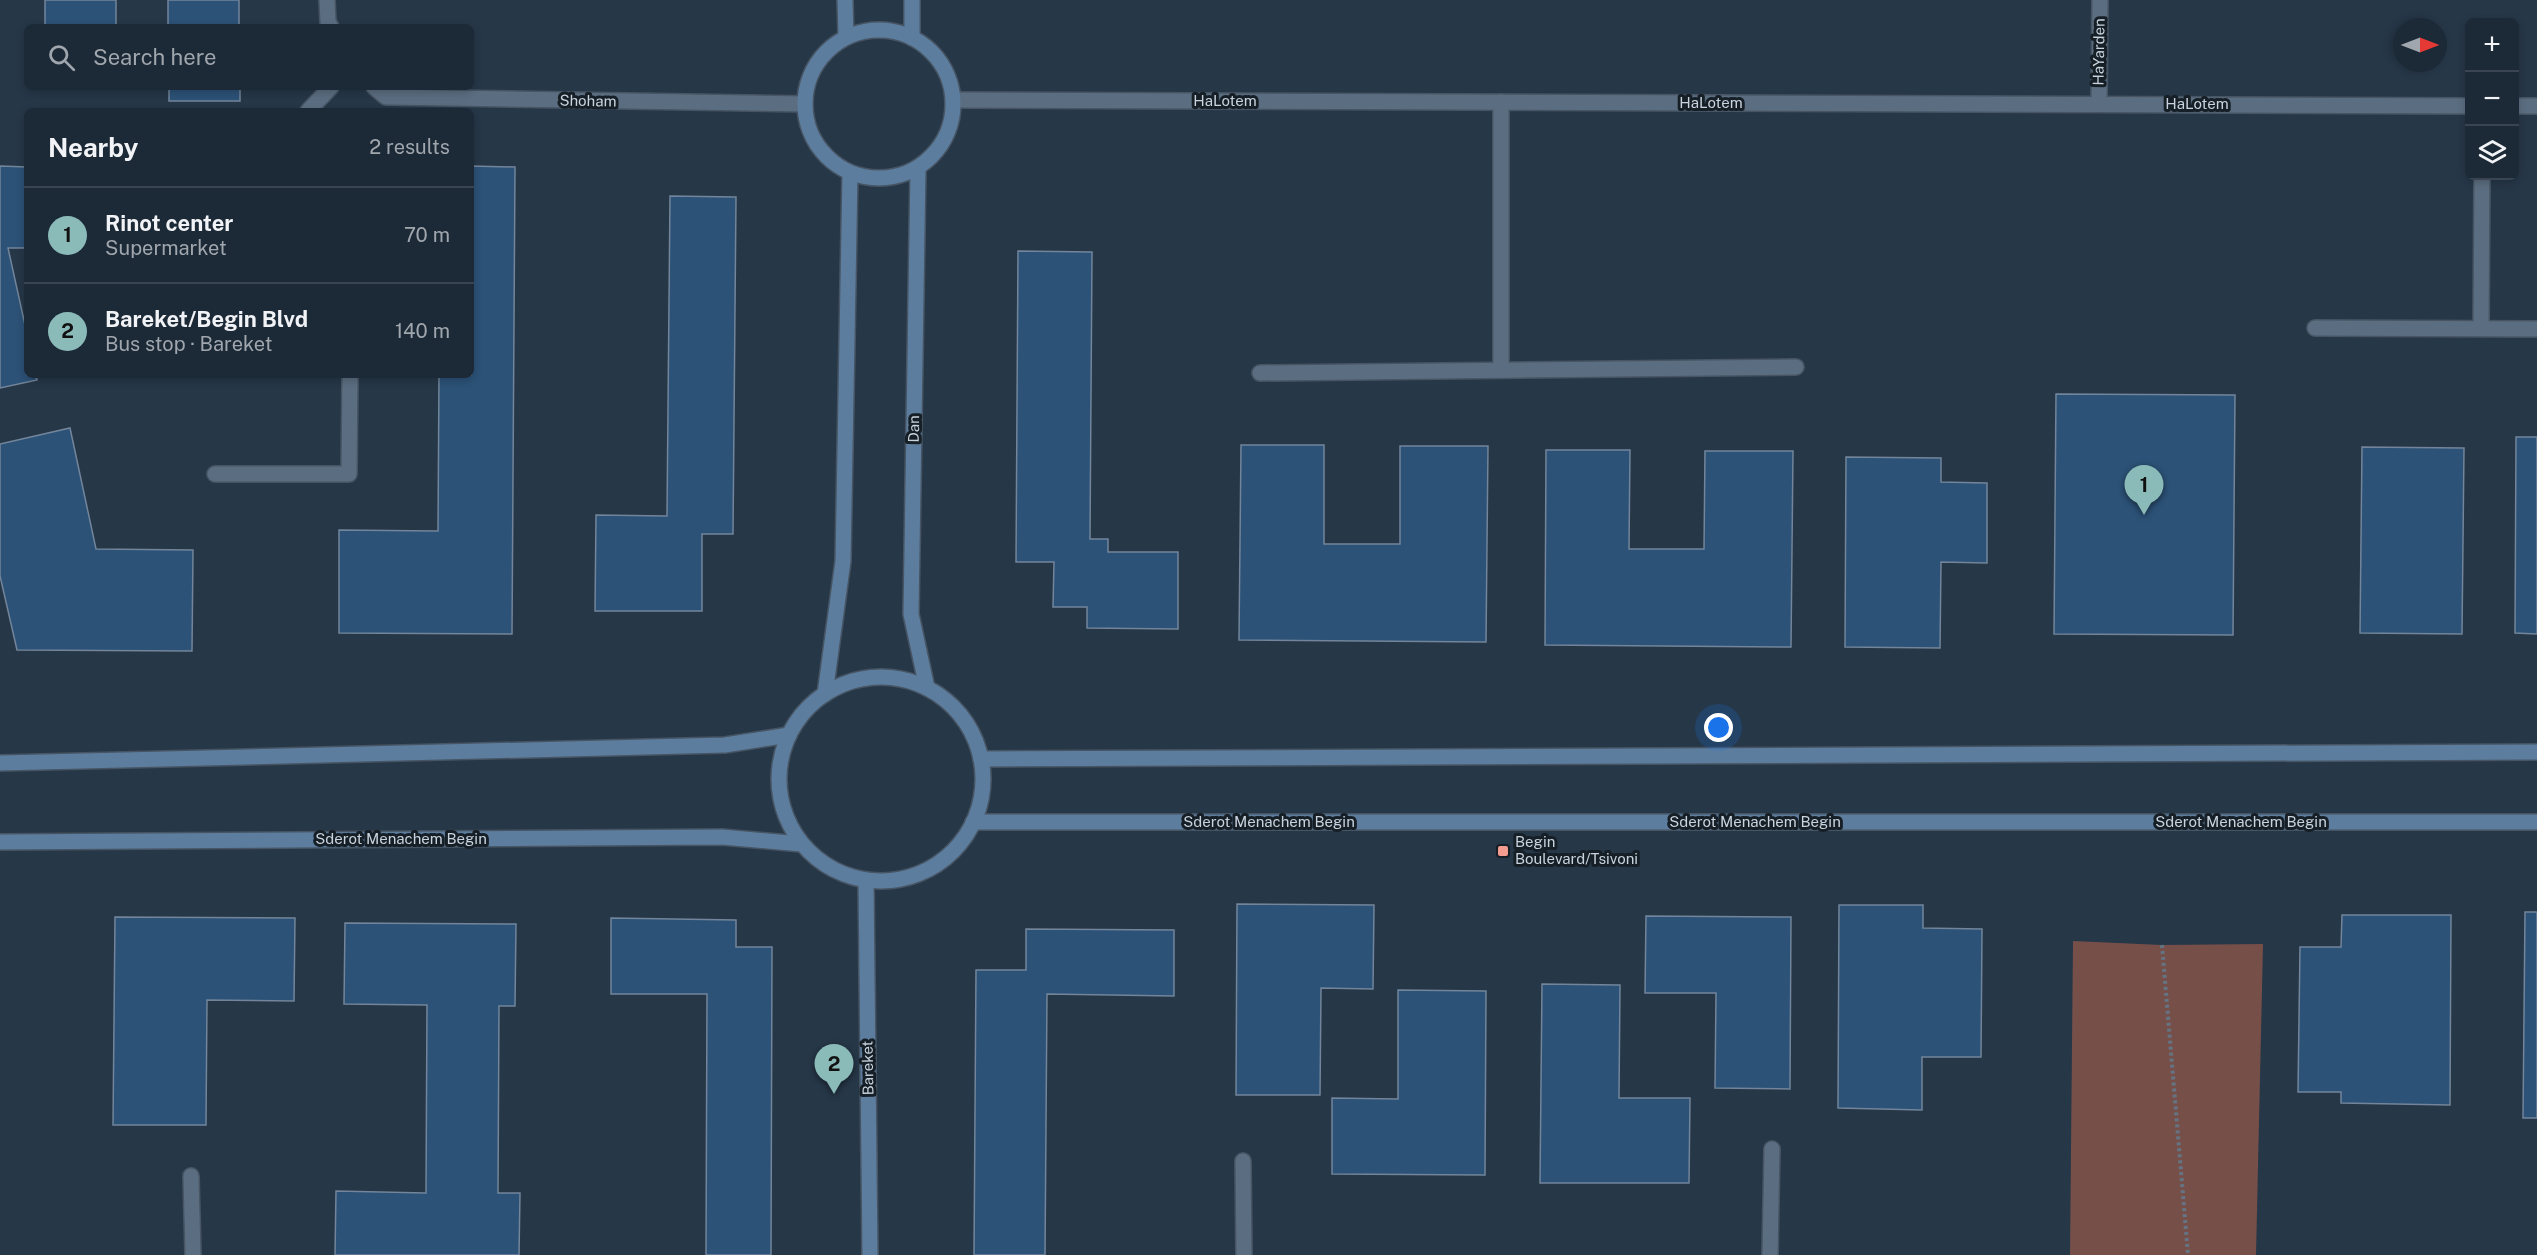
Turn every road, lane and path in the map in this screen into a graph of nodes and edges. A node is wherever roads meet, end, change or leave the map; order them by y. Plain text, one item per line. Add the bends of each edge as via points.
1 (327, 0) edge
2 (845, 0) edge
3 (912, 0) edge
4 (2100, 0) edge
5 (329, 24) edge
6 (846, 37) junction
7 (912, 38) junction
8 (328, 90) edge
9 (378, 90) edge
10 (953, 100) junction
11 (1501, 102) junction
12 (805, 104) junction
13 (2099, 104) junction
14 (2465, 106) edge
15 (2519, 106) edge
16 (2537, 106) edge
17 (311, 108) edge
18 (918, 168) junction
19 (850, 173) junction
20 (2482, 180) edge
21 (2315, 328) dead end
22 (2481, 328) junction
23 (2537, 329) edge
24 (1796, 367) dead end
25 (1501, 370) junction
26 (1260, 373) dead end
27 (350, 378) edge
28 (214, 474) dead end
29 (927, 688) junction
30 (825, 694) junction
31 (789, 735) junction
32 (2537, 752) edge
33 (981, 759) junction
34 (0, 763) edge
35 (974, 822) junction
36 (2537, 822) edge
37 (0, 842) edge
38 (801, 844) junction
39 (866, 881) junction
40 (2162, 945) dead end
41 (1772, 1149) dead end
42 (1243, 1161) dead end
43 (191, 1176) dead end
44 (193, 1255) edge
45 (870, 1255) edge
46 (1244, 1255) edge
47 (1770, 1255) edge
48 (2188, 1255) edge

1 - 5 street
2 - 6 street
3 - 7 street
4 - 13 street, HaYarden
6 - 7 street via 879,29
6 - 12 street via 831,46 814,66
7 - 10 street via 927,46 942,64
8 - 17 street
9 - 12 street, Shoham via 386,97
10 - 11 street, HaLotem
10 - 18 street via 948,133 936,153
11 - 13 street, HaLotem
11 - 25 street
12 - 19 street via 813,141 830,161
13 - 14 street, HaLotem
15 - 16 street
18 - 19 street via 896,177 873,179
18 - 29 street, Dan via 911,614
19 - 30 street via 843,561
20 - 22 street
21 - 22 street
22 - 23 street
24 - 25 street
25 - 26 street
27 - 28 street via 349,474
29 - 30 street via 902,679 875,677 849,682
29 - 33 street via 952,706 970,730
30 - 31 street via 804,712
31 - 34 street via 725,745
31 - 38 street via 780,763 780,792 786,819
32 - 33 street
33 - 35 street via 982,791
35 - 36 street, Sderot Menachem Begin
35 - 39 street via 955,849 930,869 899,880
37 - 38 street, Sderot Menachem Begin via 722,837
38 - 39 street via 842,874
39 - 45 street, Bareket
40 - 48 path
41 - 47 street
42 - 46 street
43 - 44 street

